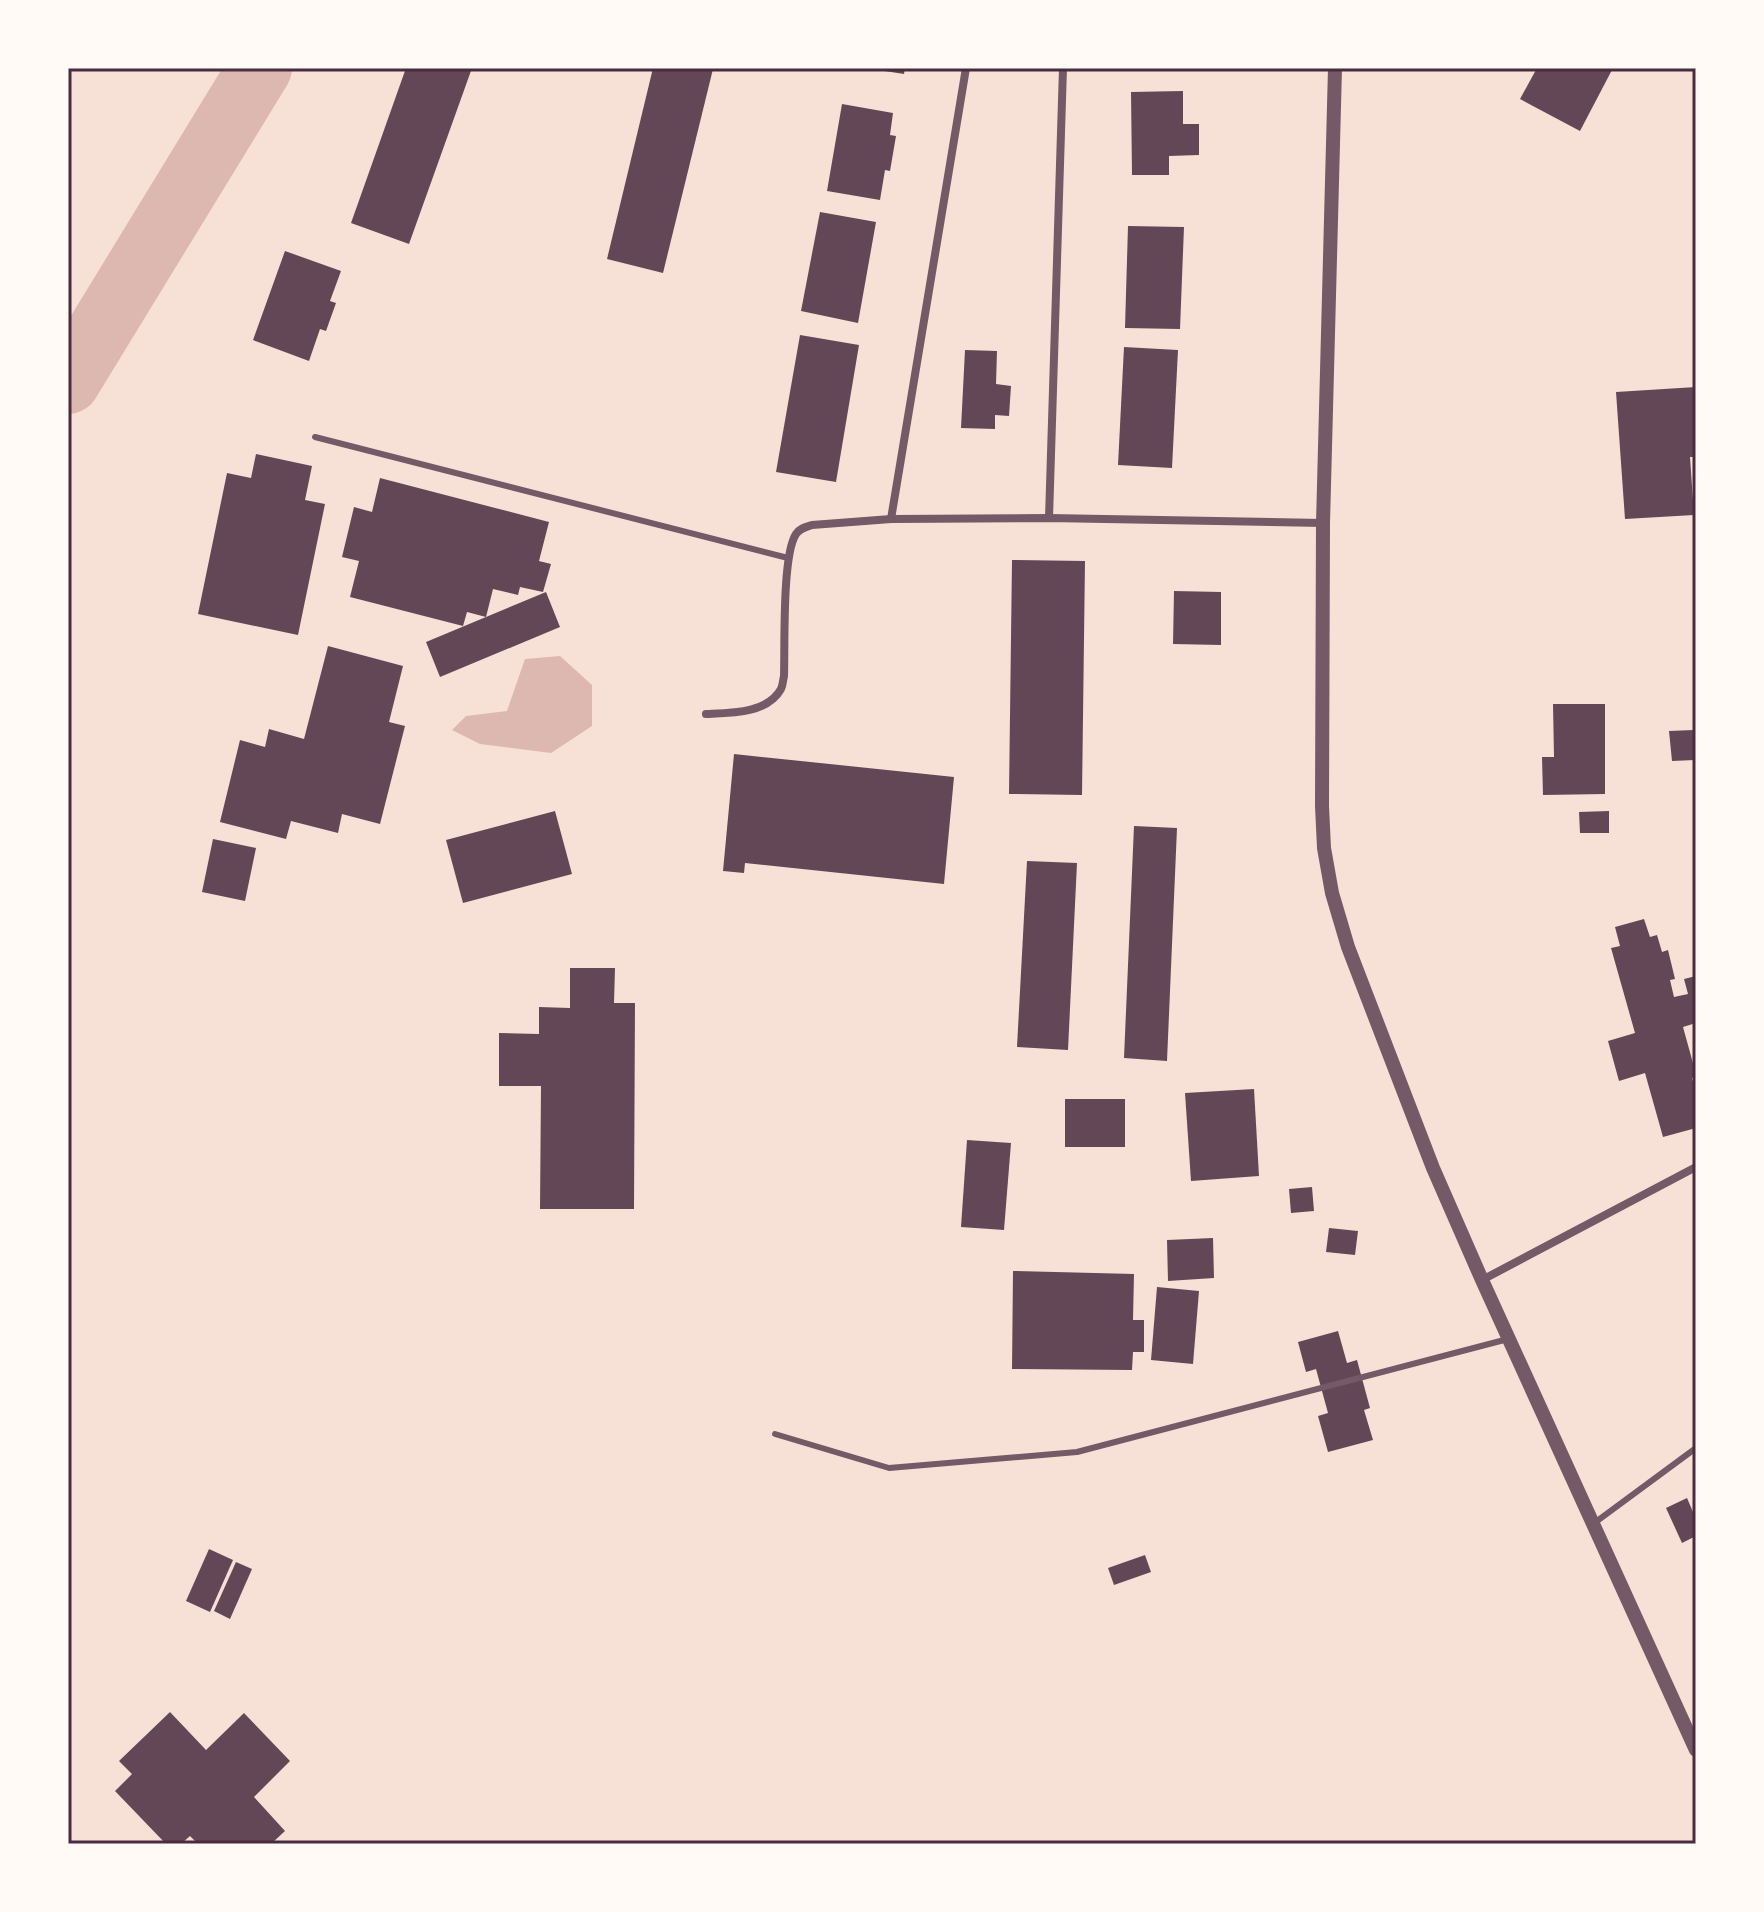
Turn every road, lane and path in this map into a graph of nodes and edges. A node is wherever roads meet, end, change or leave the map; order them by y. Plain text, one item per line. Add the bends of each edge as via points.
1 (966, 68) edge
2 (1063, 68) edge
3 (1335, 68) edge
4 (315, 437) dead end
5 (1049, 518) junction
6 (891, 519) junction
7 (1323, 523) junction
8 (788, 558) junction
9 (706, 714) dead end
10 (1696, 1167) edge
11 (1482, 1280) junction
12 (1508, 1339) junction
13 (775, 1434) dead end
14 (1696, 1448) edge
15 (1593, 1524) junction
16 (1696, 1750) edge

1 - 6 street
2 - 5 street
3 - 7 street
4 - 8 lane
5 - 6 street
5 - 7 street
6 - 8 street via 802,528
7 - 11 street via 1322,806 1332,893 1399,1082
8 - 9 street via 780,689 756,708
10 - 11 street
11 - 12 street
12 - 13 lane via 1077,1452 889,1468
12 - 15 street
14 - 15 lane
15 - 16 street

